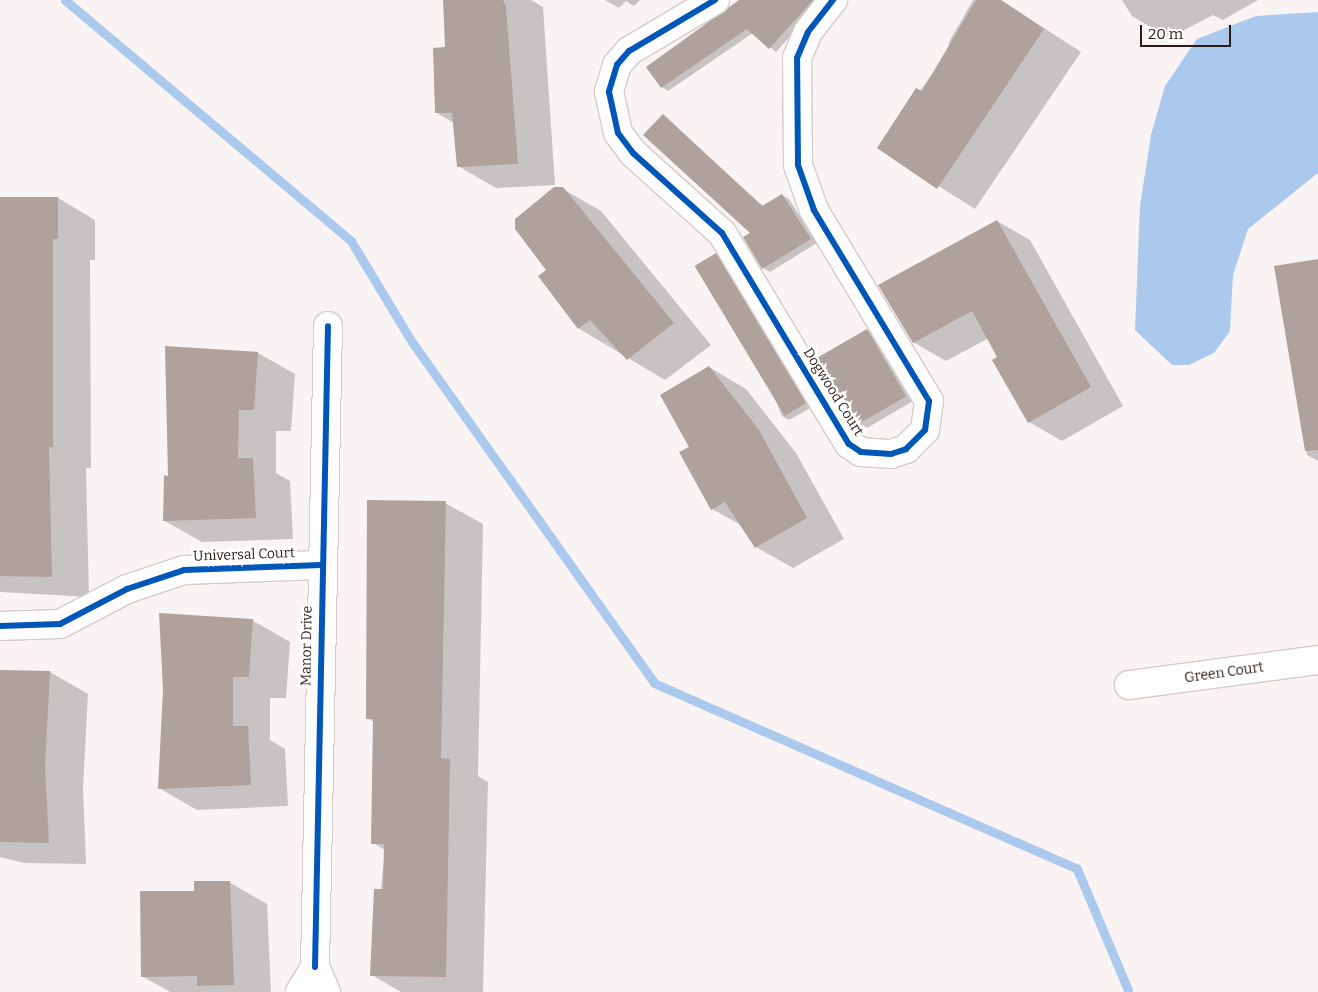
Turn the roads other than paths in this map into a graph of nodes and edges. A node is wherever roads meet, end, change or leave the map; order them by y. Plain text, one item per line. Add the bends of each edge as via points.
1 (715, 0) edge
2 (833, 0) edge
3 (328, 326) dead end
4 (321, 565) junction
5 (0, 626) edge
6 (1318, 660) edge
7 (1129, 685) dead end
8 (315, 967) junction
9 (300, 992) edge
10 (326, 992) edge

1 - 2 street, Dogwood Court via 629,51 617,65 609,92 618,133 633,153 722,233 849,444 861,452 891,454 906,449 925,430 929,401 814,210 798,165 797,58 808,32
3 - 4 street, Manor Drive
4 - 5 street, Universal Court via 184,570 128,589 60,624
4 - 8 street, Manor Drive
6 - 7 street, Green Court
8 - 9 street
8 - 10 street, Manor Drive

